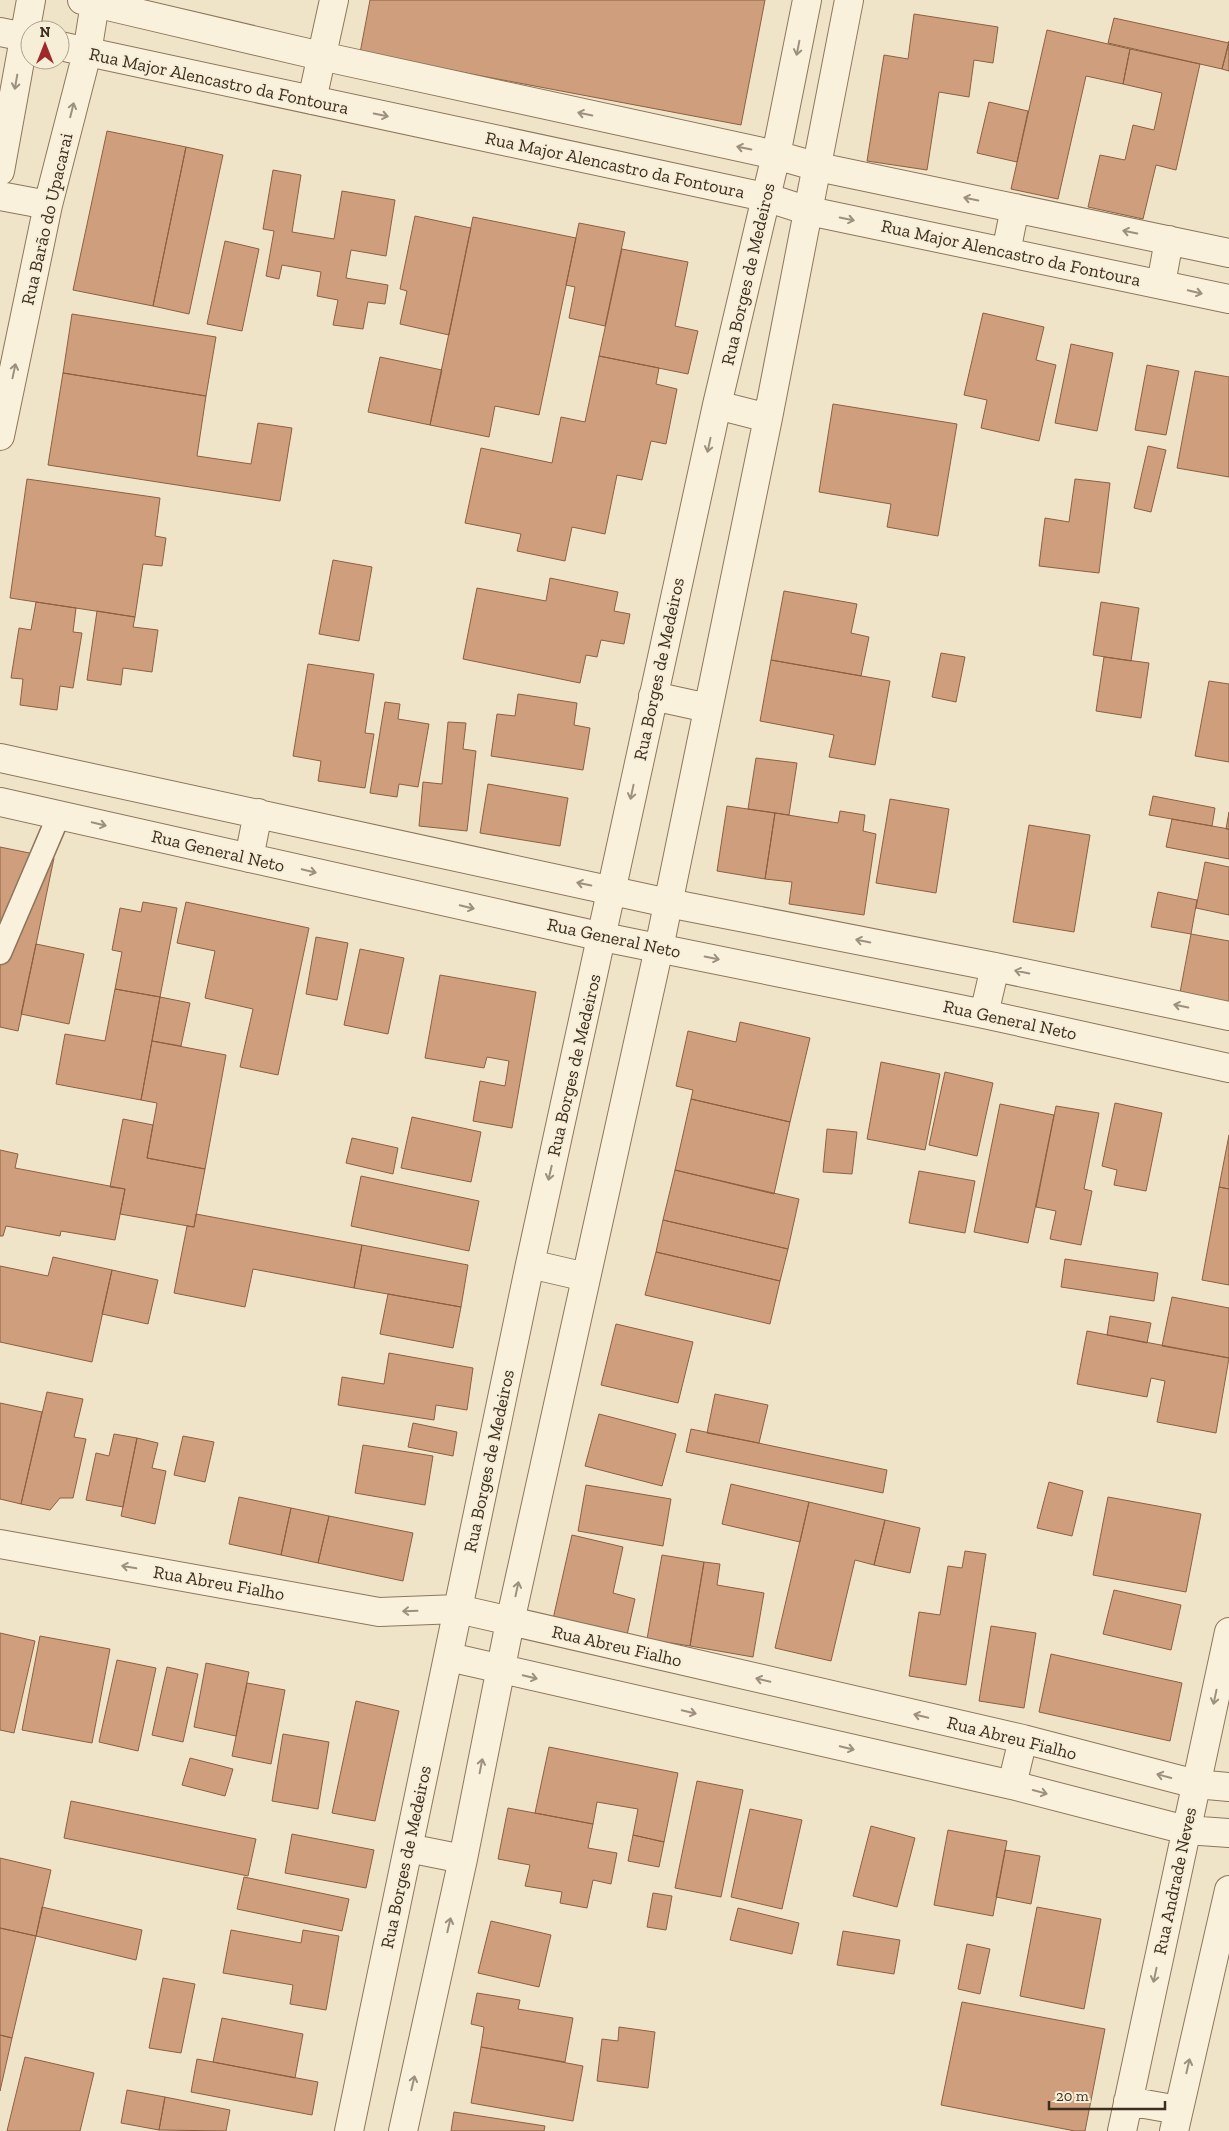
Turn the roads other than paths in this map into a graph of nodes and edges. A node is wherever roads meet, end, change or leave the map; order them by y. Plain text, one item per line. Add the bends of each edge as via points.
1 (31, 0) edge
2 (334, 0) edge
3 (807, 0) edge
4 (849, 0) edge
5 (89, 1) edge
6 (18, 36) edge
7 (70, 48) edge
8 (87, 52) junction
9 (321, 56) junction
10 (312, 100) junction
11 (776, 155) junction
12 (818, 167) junction
13 (0, 171) edge
14 (0, 196) edge
15 (765, 198) junction
16 (48, 205) junction
17 (1015, 208) junction
18 (809, 211) junction
19 (1170, 240) junction
20 (1006, 252) junction
21 (1229, 253) edge
22 (1161, 284) junction
23 (1229, 299) edge
24 (718, 405) junction
25 (768, 418) junction
26 (0, 436) edge
27 (653, 696) junction
28 (708, 708) junction
29 (0, 758) edge
30 (0, 802) edge
31 (258, 813) junction
32 (59, 815) junction
33 (249, 858) junction
34 (611, 890) junction
35 (668, 903) junction
36 (603, 937) junction
37 (660, 948) junction
38 (0, 953) edge
39 (995, 967) junction
40 (984, 1014) junction
41 (1229, 1016) edge
42 (1229, 1068) edge
43 (530, 1264) junction
44 (586, 1277) junction
45 (0, 1544) edge
46 (458, 1609) junction
47 (510, 1622) junction
48 (1229, 1632) edge
49 (449, 1657) junction
50 (500, 1670) junction
51 (1023, 1739) junction
52 (1196, 1784) junction
53 (1012, 1785) junction
54 (1229, 1787) edge
55 (1186, 1830) junction
56 (1229, 1833) edge
57 (408, 1848) junction
58 (463, 1859) junction
59 (1229, 1890) edge
60 (1128, 2101) junction
61 (1176, 2120) edge
62 (349, 2131) edge
63 (403, 2131) edge
64 (1122, 2131) edge

1 - 6 street
2 - 9 street
3 -> 11 street, Rua Borges de Medeiros
4 - 12 street
5 - 8 street, Rua Barão do Upacarai
5 - 9 street
6 -> 13 street
7 - 8 street, Rua Major Alencastro da Fontoura
8 - 10 street, Rua Major Alencastro da Fontoura
16 -> 8 street, Rua Barão do Upacarai
9 - 10 street
11 -> 9 street
10 -> 15 street, Rua Major Alencastro da Fontoura
11 - 12 street
11 - 15 street, Rua Borges de Medeiros
17 -> 12 street
12 - 18 street
14 - 16 street
15 - 18 street, Rua Major Alencastro da Fontoura
15 - 24 street, Rua Borges de Medeiros
26 -> 16 street, Rua Barão do Upacarai
19 -> 17 street
17 - 20 street
18 -> 20 street, Rua Major Alencastro da Fontoura
18 - 25 street
19 - 21 street
19 - 22 street
20 - 22 street, Rua Major Alencastro da Fontoura
22 -> 23 street, Rua Major Alencastro da Fontoura
24 - 25 street
24 -> 27 street, Rua Borges de Medeiros
25 - 28 street
27 - 28 street
27 -> 34 street, Rua Borges de Medeiros
28 - 35 street
29 - 31 street
30 - 32 street, Rua General Neto
31 - 33 street
34 -> 31 street
32 -> 33 street, Rua General Neto
32 - 38 lane
33 -> 36 street, Rua General Neto
34 - 35 street
34 - 36 street, Rua Borges de Medeiros
35 - 37 street
39 -> 35 street
36 - 37 street, Rua General Neto
36 -> 43 street, Rua Borges de Medeiros
37 -> 40 street, Rua General Neto
37 - 44 street
39 - 40 street
41 -> 39 street
40 - 42 street, Rua General Neto
43 - 44 street
43 - 46 street, Rua Borges de Medeiros
47 -> 44 street
46 -> 45 street, Rua Abreu Fialho via 379,1612
46 - 47 street, Rua Abreu Fialho
46 - 49 street, Rua Borges de Medeiros
47 - 50 street
51 -> 47 street, Rua Abreu Fialho
48 -> 52 street, Rua Andrade Neves
49 - 50 street
49 - 57 street, Rua Borges de Medeiros
50 -> 53 street
58 -> 50 street
52 -> 51 street, Rua Abreu Fialho
51 - 53 street
52 - 54 street, Rua Abreu Fialho
52 - 55 street, Rua Andrade Neves
53 -> 55 street
55 - 56 street
55 -> 60 street, Rua Andrade Neves
57 - 58 street
57 - 62 street, Rua Borges de Medeiros
63 -> 58 street
61 -> 59 street
60 - 61 street
60 - 64 street, Rua Andrade Neves

